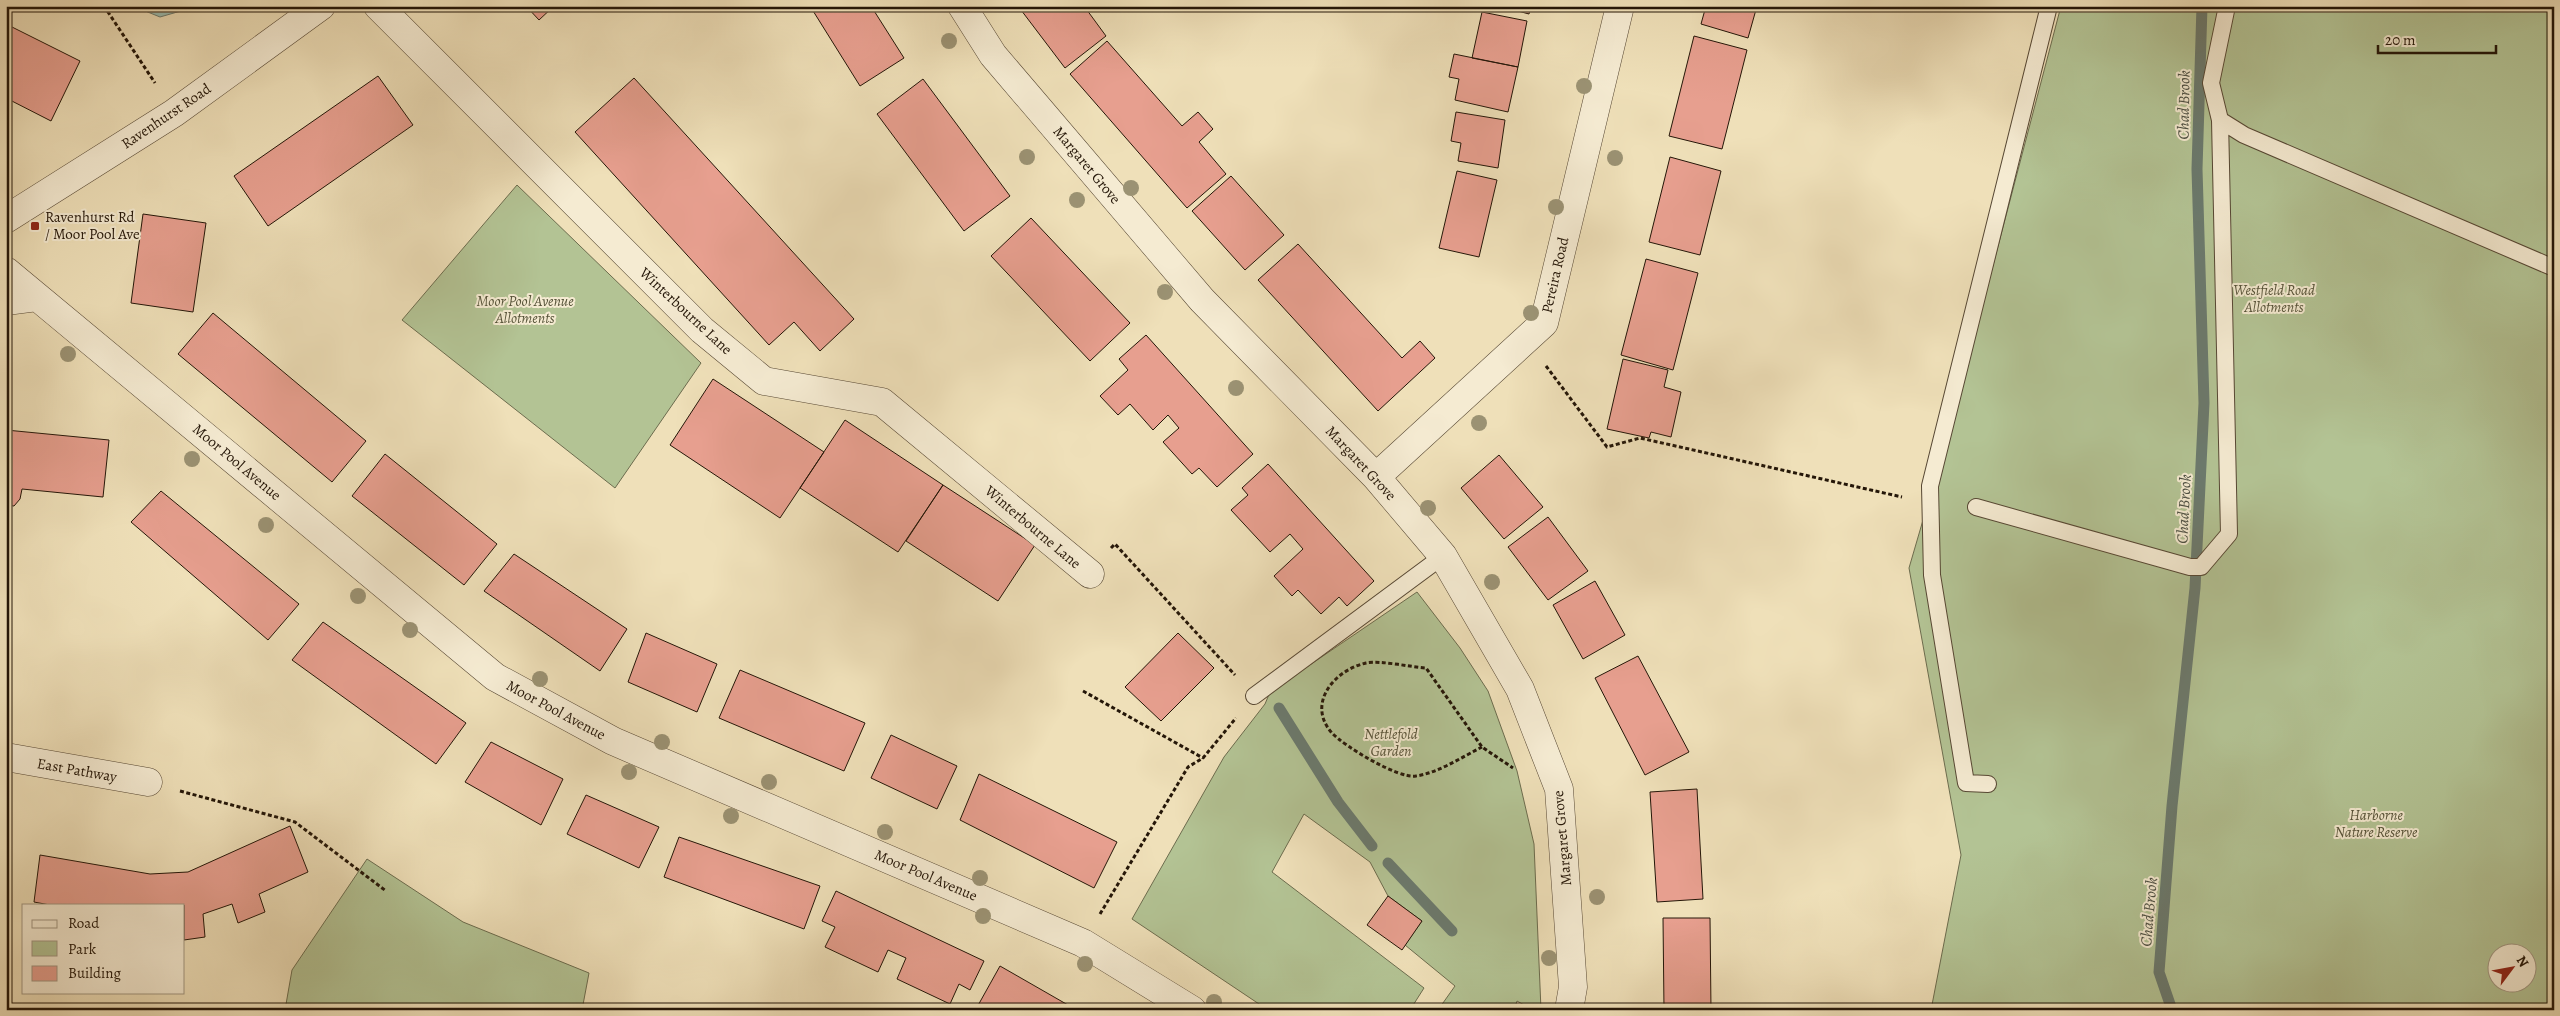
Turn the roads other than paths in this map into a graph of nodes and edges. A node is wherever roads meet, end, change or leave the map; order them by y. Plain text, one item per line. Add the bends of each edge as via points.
1 (321, 6) edge
2 (378, 6) edge
3 (962, 6) edge
4 (1620, 6) edge
5 (2049, 6) edge
6 (2227, 6) edge
7 (2220, 120) junction
8 (6, 219) edge
9 (2554, 268) edge
10 (6, 271) edge
11 (37, 297) junction
12 (6, 301) edge
13 (1376, 477) junction
14 (1976, 507) dead end
15 (1443, 556) junction
16 (1090, 574) road end
17 (1254, 696) road end
18 (6, 757) edge
19 (148, 782) road end
20 (1988, 784) dead end
21 (1192, 1010) edge
22 (1569, 1010) edge

1 - 8 street, Ravenhurst Road via 174,113
2 - 16 street, Winterbourne Lane via 702,330 757,375 764,380 882,402
3 - 13 street, Margaret Grove via 993,54 1202,300
4 - 13 street, Pereira Road via 1544,323
5 - 20 lane via 1930,486 1932,575 1966,783
6 - 7 lane via 2211,83
7 - 9 lane via 2244,136
7 - 14 lane via 2228,534 2196,567
10 - 11 street, Moor Pool Avenue
11 - 12 street
11 - 21 street, Moor Pool Avenue via 495,676 614,741 1083,942
13 - 15 street, Margaret Grove
15 - 17 lane
15 - 22 street, Margaret Grove via 1520,689 1559,789 1573,987
18 - 19 street, East Pathway

